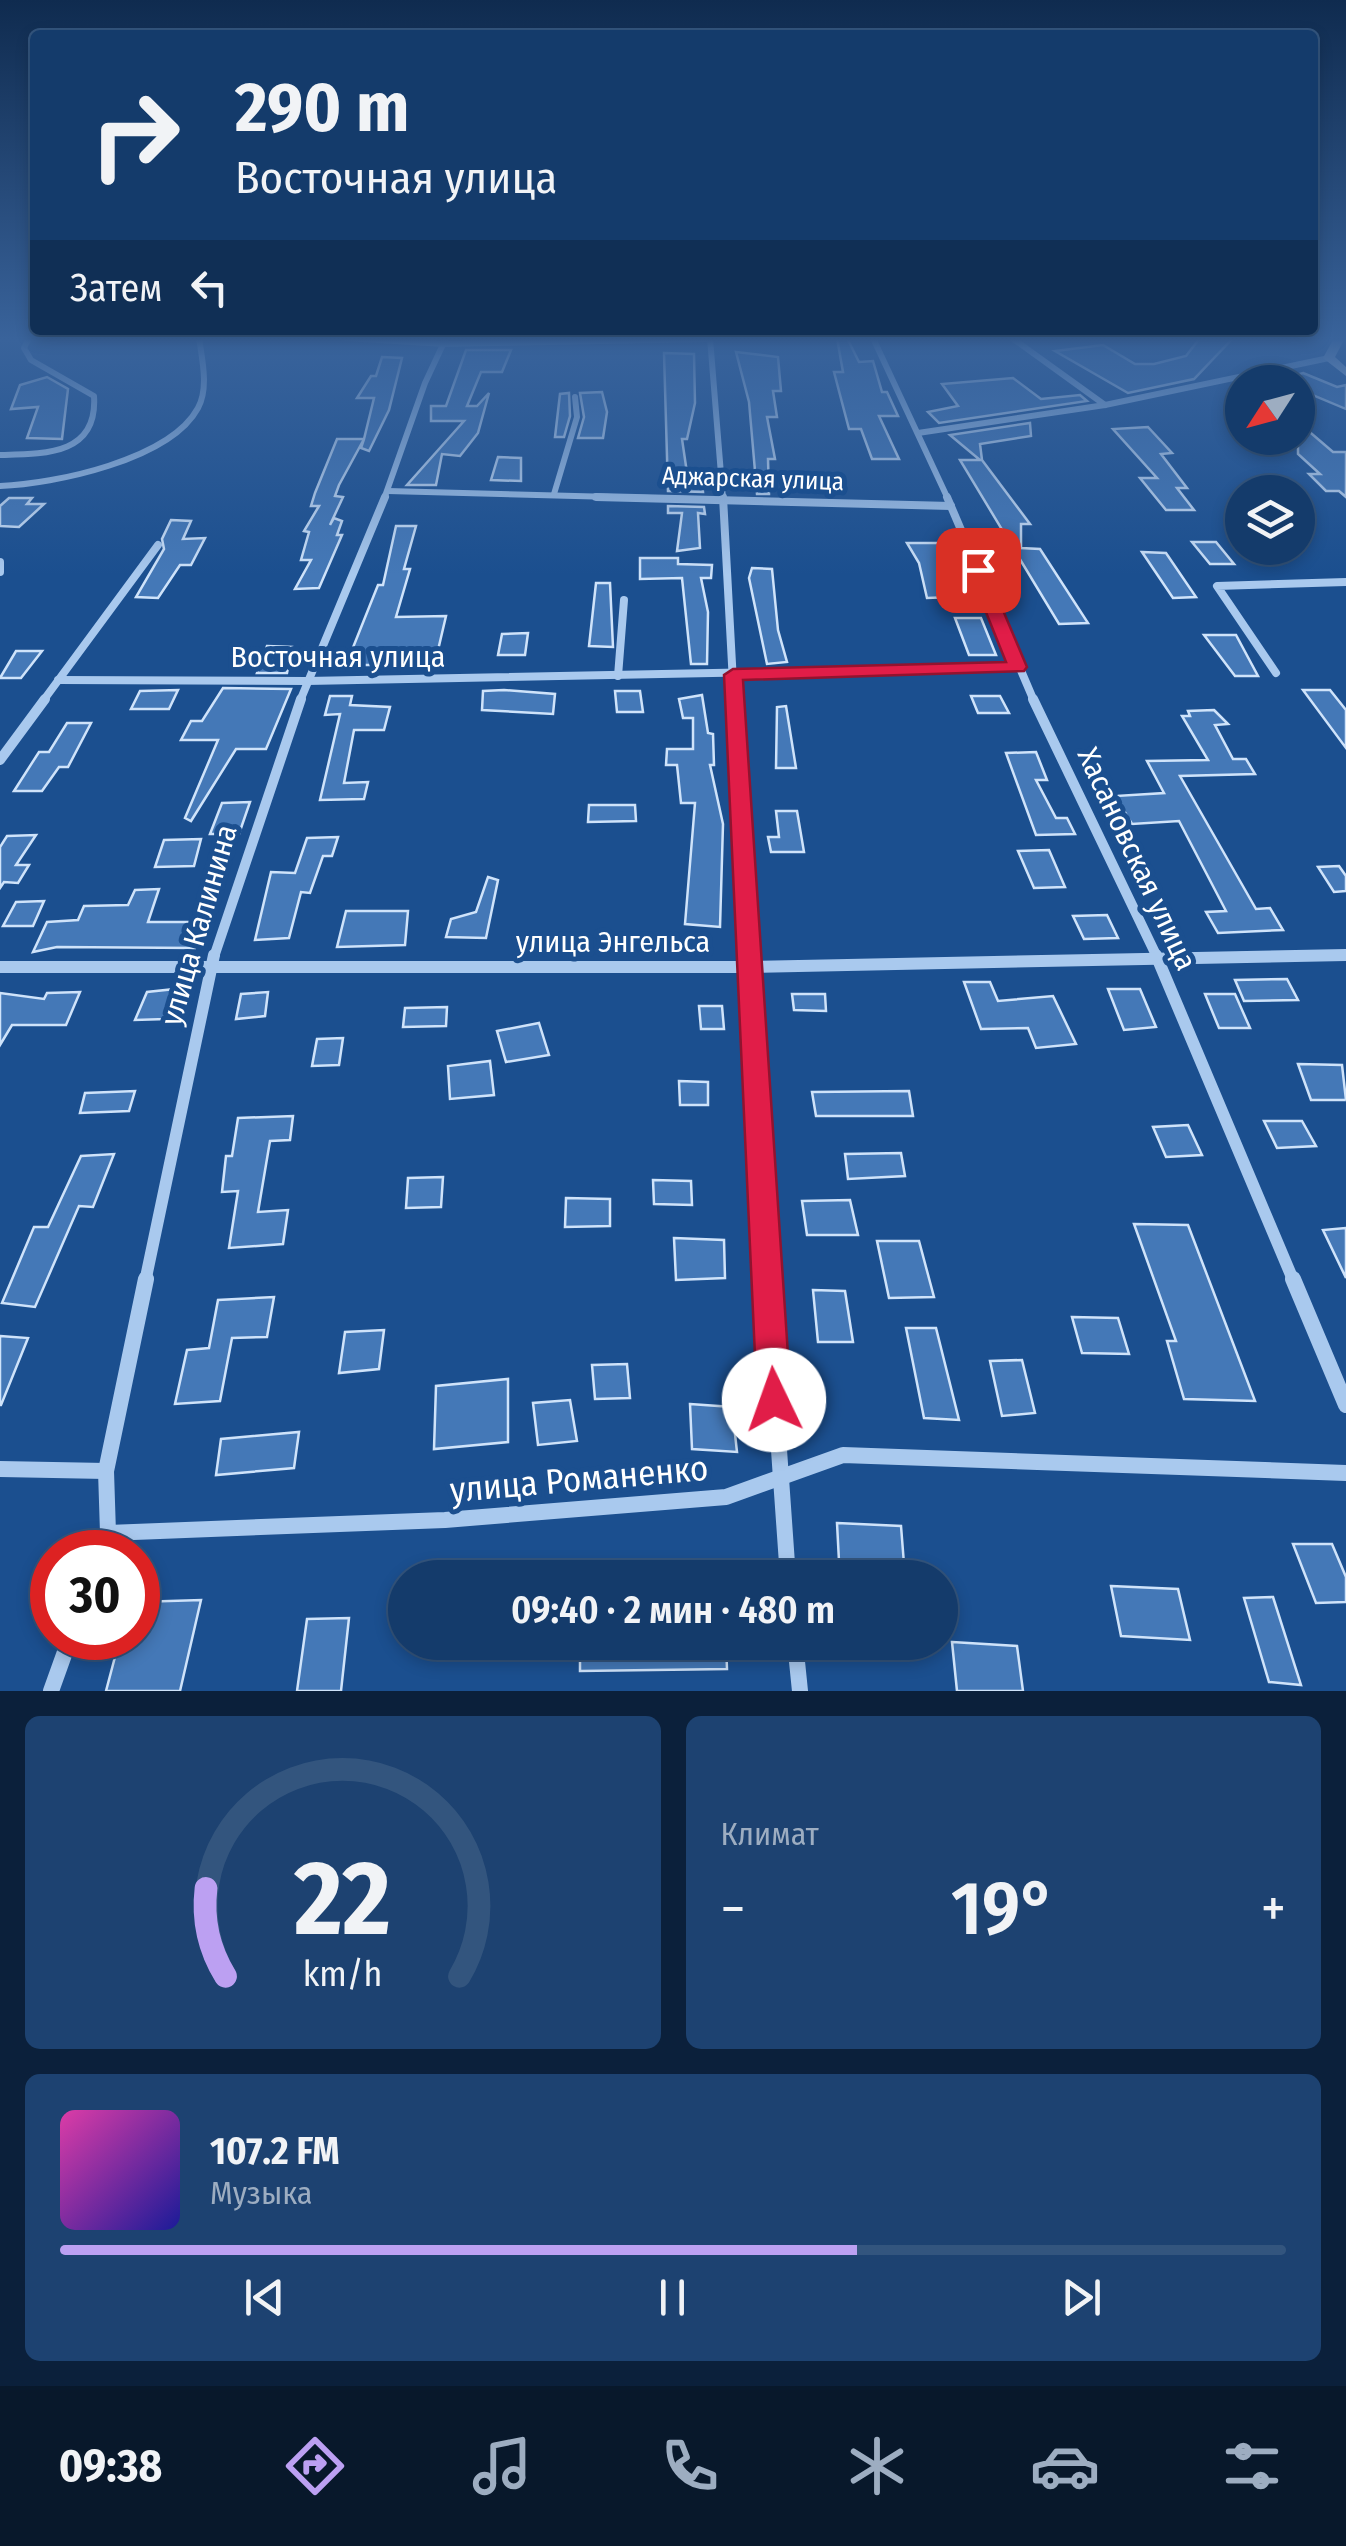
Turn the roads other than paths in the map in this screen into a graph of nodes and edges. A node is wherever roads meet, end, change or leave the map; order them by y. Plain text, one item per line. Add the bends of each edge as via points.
1 (97, 417) edge
2 (191, 417) edge
3 (413, 417) edge
4 (576, 417) edge
5 (716, 417) edge
6 (911, 417) edge
7 (1023, 417) edge
8 (918, 432) junction
9 (0, 455) edge
10 (0, 486) edge
11 (388, 491) junction
12 (554, 494) junction
13 (723, 497) junction
14 (951, 506) junction
15 (158, 544) dead end
16 (0, 562) edge
17 (0, 572) edge
18 (1346, 582) edge
19 (624, 600) dead end
20 (1018, 667) junction
21 (1276, 673) dead end
22 (733, 675) junction
23 (618, 676) junction
24 (58, 680) junction
25 (307, 681) junction
26 (0, 760) edge
27 (1346, 956) edge
28 (1158, 959) junction
29 (0, 967) edge
30 (748, 967) junction
31 (210, 968) junction
32 (1346, 1404) edge
33 (0, 1469) edge
34 (106, 1472) junction
35 (1346, 1473) edge
36 (778, 1478) junction
37 (108, 1530) edge
38 (160, 1531) edge
39 (786, 1560) edge
40 (62, 1660) edge
41 (797, 1660) edge
42 (50, 1691) edge
43 (800, 1691) edge

1 - 9 street via 88,437 70,447
2 - 10 street via 138,454 45,484
3 - 11 street, улица Калинина
4 - 12 street
5 - 13 street
6 - 8 street, Хасановская улица
7 - 8 street
8 - 14 street, Хасановская улица
11 - 12 street, Аджарская улица
11 - 25 street, улица Калинина
12 - 13 street, Аджарская улица
13 - 14 street, Аджарская улица
13 - 22 street
14 - 20 street, Хасановская улица
15 - 24 street
16 - 17 street
18 - 21 street via 1217,586
19 - 23 street
20 - 22 street, Восточная улица
20 - 28 street, Хасановская улица
22 - 23 street, Восточная улица
22 - 30 street
23 - 25 street, Восточная улица
24 - 25 street, Восточная улица
24 - 26 street
25 - 31 street, улица Калинина
27 - 28 street, улица Энгельса
28 - 30 street, улица Энгельса
28 - 32 street, Хасановская улица
29 - 31 street, улица Энгельса
30 - 31 street, улица Энгельса
30 - 36 street
31 - 34 street, улица Калинина
33 - 34 street
34 - 37 street, улица Калинина
35 - 36 street, улица Романенко via 842,1454
36 - 38 street, улица Романенко via 726,1498 464,1519
36 - 39 street
40 - 42 street
41 - 43 street

